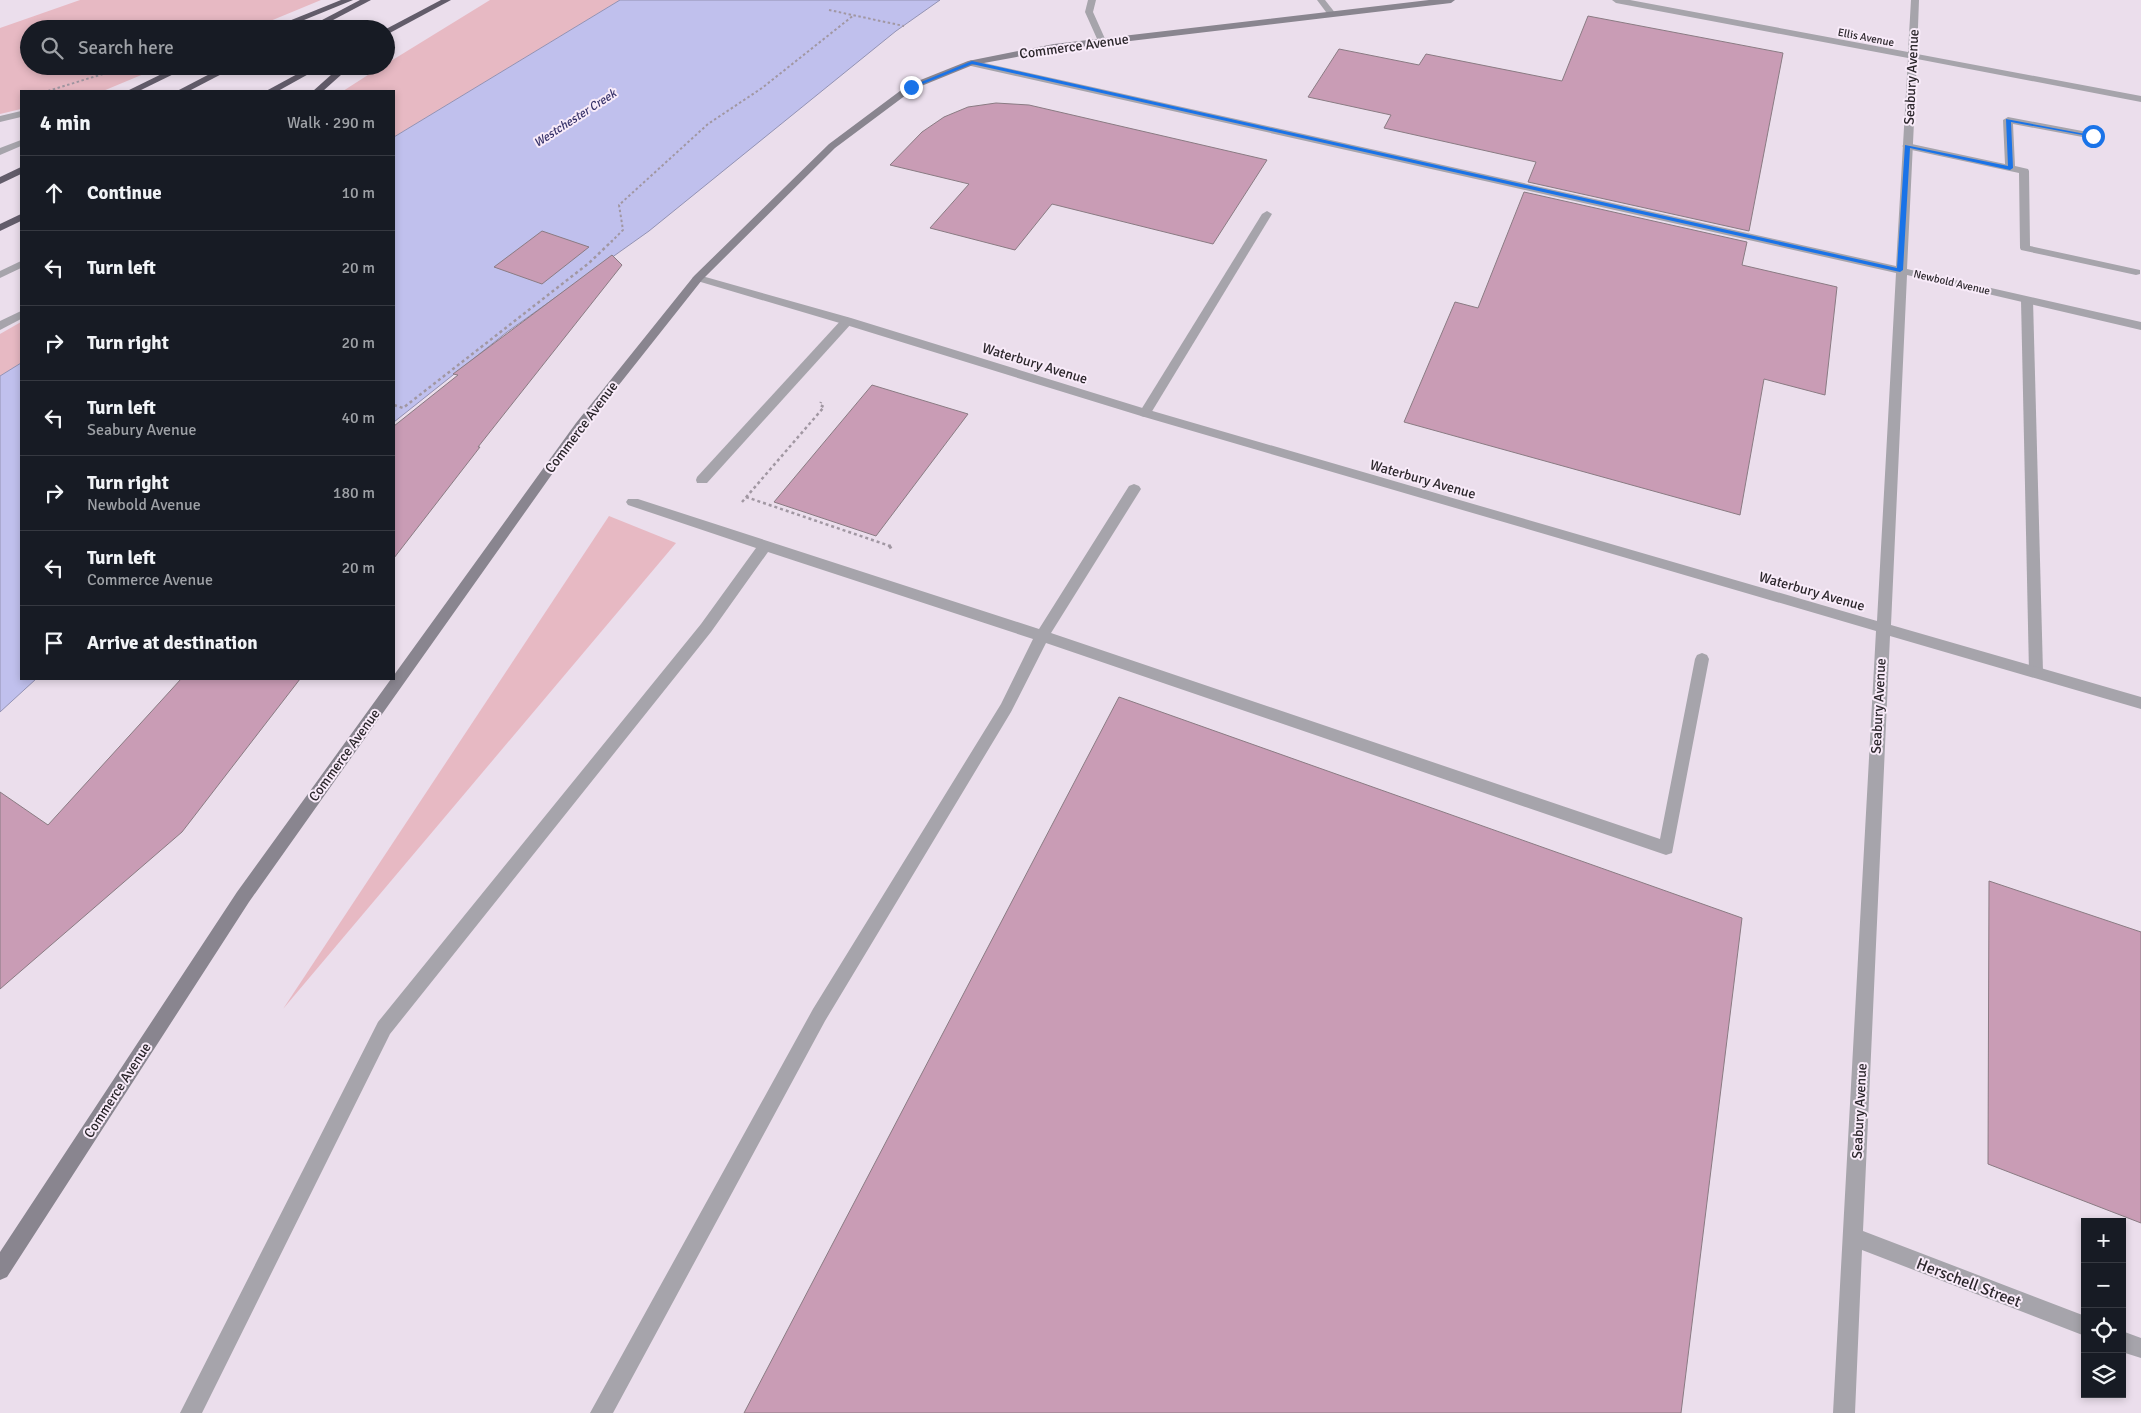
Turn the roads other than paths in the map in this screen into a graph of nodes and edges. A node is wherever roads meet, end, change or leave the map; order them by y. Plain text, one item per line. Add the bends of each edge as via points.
1 (349, 0) edge
2 (367, 0) edge
3 (447, 0) edge
4 (1092, 0) edge
5 (1321, 0) edge
6 (1451, 0) edge
7 (1616, 0) edge
8 (1915, 0) edge
9 (1332, 14) junction
10 (297, 20) edge
11 (327, 20) edge
12 (395, 27) edge
13 (1102, 41) junction
14 (1912, 57) junction
15 (972, 63) junction
16 (167, 75) edge
17 (215, 75) edge
18 (301, 75) edge
19 (337, 75) edge
20 (134, 90) edge
21 (184, 90) edge
22 (272, 90) edge
23 (319, 90) edge
24 (2141, 99) edge
25 (20, 114) edge
26 (0, 119) edge
27 (2093, 136) dead end
28 (20, 142) edge
29 (1907, 146) junction
30 (0, 152) edge
31 (2010, 168) junction
32 (20, 170) edge
33 (0, 180) edge
34 (1267, 214) dead end
35 (20, 218) edge
36 (0, 228) edge
37 (20, 265) edge
38 (1900, 270) junction
39 (2136, 272) dead end
40 (0, 275) edge
41 (698, 278) junction
42 (2027, 300) junction
43 (20, 316) edge
44 (847, 320) junction
45 (0, 326) edge
46 (2141, 326) edge
47 (1145, 413) junction
48 (702, 480) dead end
49 (1134, 489) dead end
50 (633, 502) dead end
51 (765, 546) junction
52 (1882, 627) junction
53 (1042, 636) junction
54 (1702, 659) dead end
55 (2036, 672) junction
56 (2141, 703) edge
57 (1854, 1237) junction
58 (0, 1270) edge
59 (2081, 1324) edge
60 (2126, 1342) edge
61 (2141, 1348) edge
62 (191, 1413) edge
63 (600, 1413) edge
64 (1844, 1413) edge

1 - 10 highway
2 - 11 highway
3 - 12 highway
4 - 13 street via 1089,12
5 - 9 street
6 - 9 main road, Commerce Avenue
7 - 14 street, Ellis Avenue
8 - 14 street, Seabury Avenue
9 - 13 main road, Commerce Avenue
13 - 15 main road, Commerce Avenue via 1054,46
14 - 24 street, Ellis Avenue
14 - 29 street, Seabury Avenue
15 - 38 street, Newbold Avenue
15 - 41 main road, Commerce Avenue via 911,87 832,146
16 - 20 highway
17 - 21 highway
18 - 22 highway
19 - 23 highway
25 - 26 street
27 - 31 street via 2008,120
28 - 30 street
29 - 31 street
29 - 38 street, Seabury Avenue
31 - 39 street via 2024,171 2025,248
32 - 33 highway
34 - 47 street
35 - 36 highway
37 - 40 street
38 - 42 street, Newbold Avenue
38 - 52 street, Seabury Avenue
41 - 44 street, Waterbury Avenue
41 - 58 main road, Commerce Avenue via 580,426 243,898
42 - 46 street, Newbold Avenue
42 - 55 street
43 - 45 street
44 - 47 street, Waterbury Avenue
44 - 48 street
47 - 52 street, Waterbury Avenue
49 - 53 street
50 - 51 street
51 - 53 street
51 - 62 street via 706,628 384,1028
52 - 55 street, Waterbury Avenue
52 - 57 street, Seabury Avenue
53 - 54 street via 1666,848
53 - 63 street via 1006,708 819,1015
55 - 56 street, Waterbury Avenue
57 - 59 street, Herschell Street
57 - 64 street, Seabury Avenue
60 - 61 street

